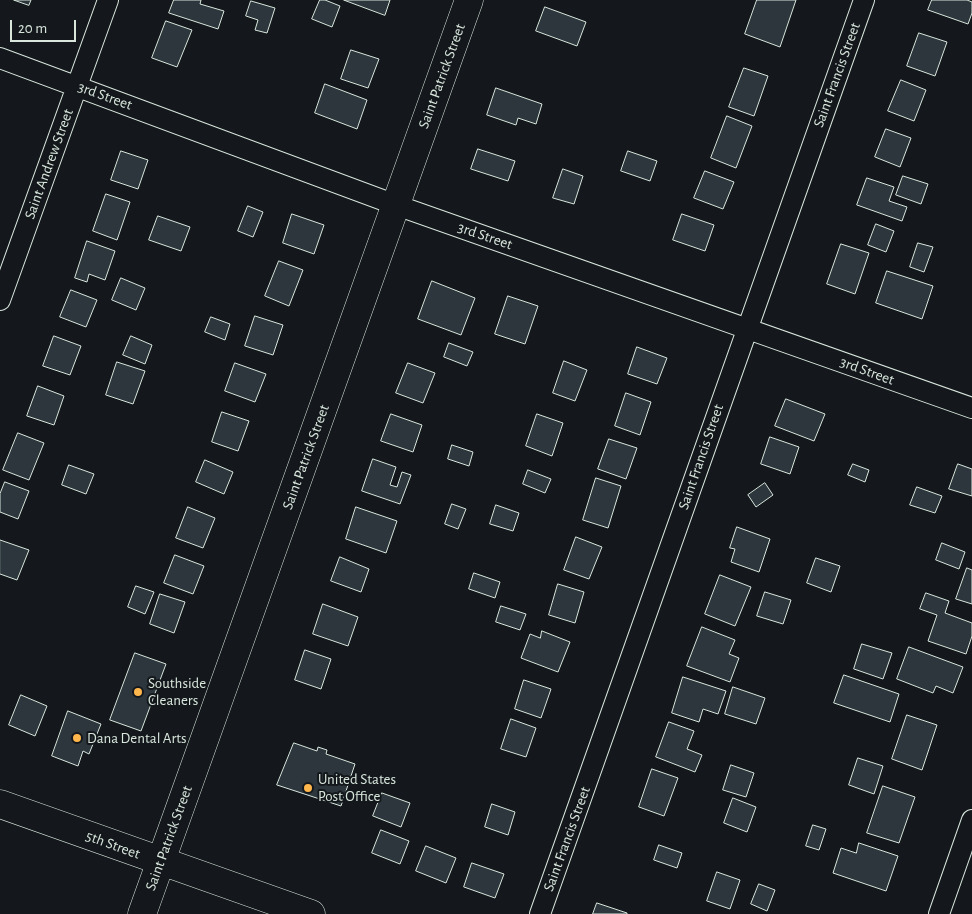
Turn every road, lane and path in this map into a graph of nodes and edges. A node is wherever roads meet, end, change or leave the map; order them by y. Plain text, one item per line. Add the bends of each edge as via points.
1 (108, 0) edge
2 (469, 0) edge
3 (864, 0) edge
4 (0, 58) edge
5 (77, 85) junction
6 (396, 205) junction
7 (0, 300) edge
8 (747, 328) junction
9 (972, 408) edge
10 (0, 804) edge
11 (972, 820) edge
12 (161, 862) junction
13 (142, 914) edge
14 (311, 914) edge
15 (540, 914) edge
16 (939, 914) edge

1 - 5 street, Saint Andrew Street
2 - 6 main road, Saint Patrick Street
3 - 8 street, Saint Francis Street
4 - 5 street, 3rd Street
5 - 6 street, 3rd Street
5 - 7 street, Saint Andrew Street
6 - 8 street, 3rd Street
6 - 12 main road, Saint Patrick Street
8 - 9 street, 3rd Street
8 - 15 street, Saint Francis Street
10 - 12 main road, 5th Street
11 - 16 street
12 - 13 main road, Saint Patrick Street
12 - 14 main road, 5th Street

